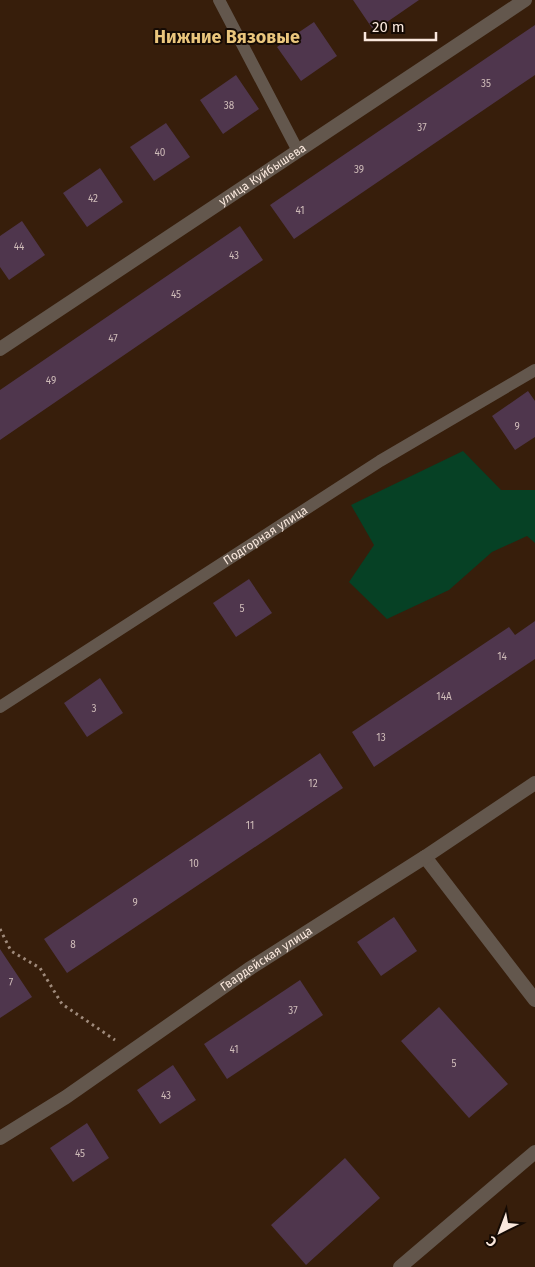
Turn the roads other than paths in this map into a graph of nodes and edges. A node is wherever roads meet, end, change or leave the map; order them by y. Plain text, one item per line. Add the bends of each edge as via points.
1 (219, 0) edge
2 (525, 0) edge
3 (298, 151) junction
4 (0, 349) edge
5 (535, 370) edge
6 (0, 707) edge
7 (535, 783) edge
8 (425, 857) junction
9 (535, 1000) edge
10 (0, 1138) edge
11 (535, 1152) edge
12 (400, 1267) edge

1 - 3 lane
2 - 3 street, улица Куйбышева
3 - 4 street, улица Куйбышева
5 - 6 lane, Подгорная улица via 380,461
7 - 8 street, Гвардейская улица
8 - 9 street
8 - 10 street, Гвардейская улица via 249,969 66,1097
11 - 12 street

